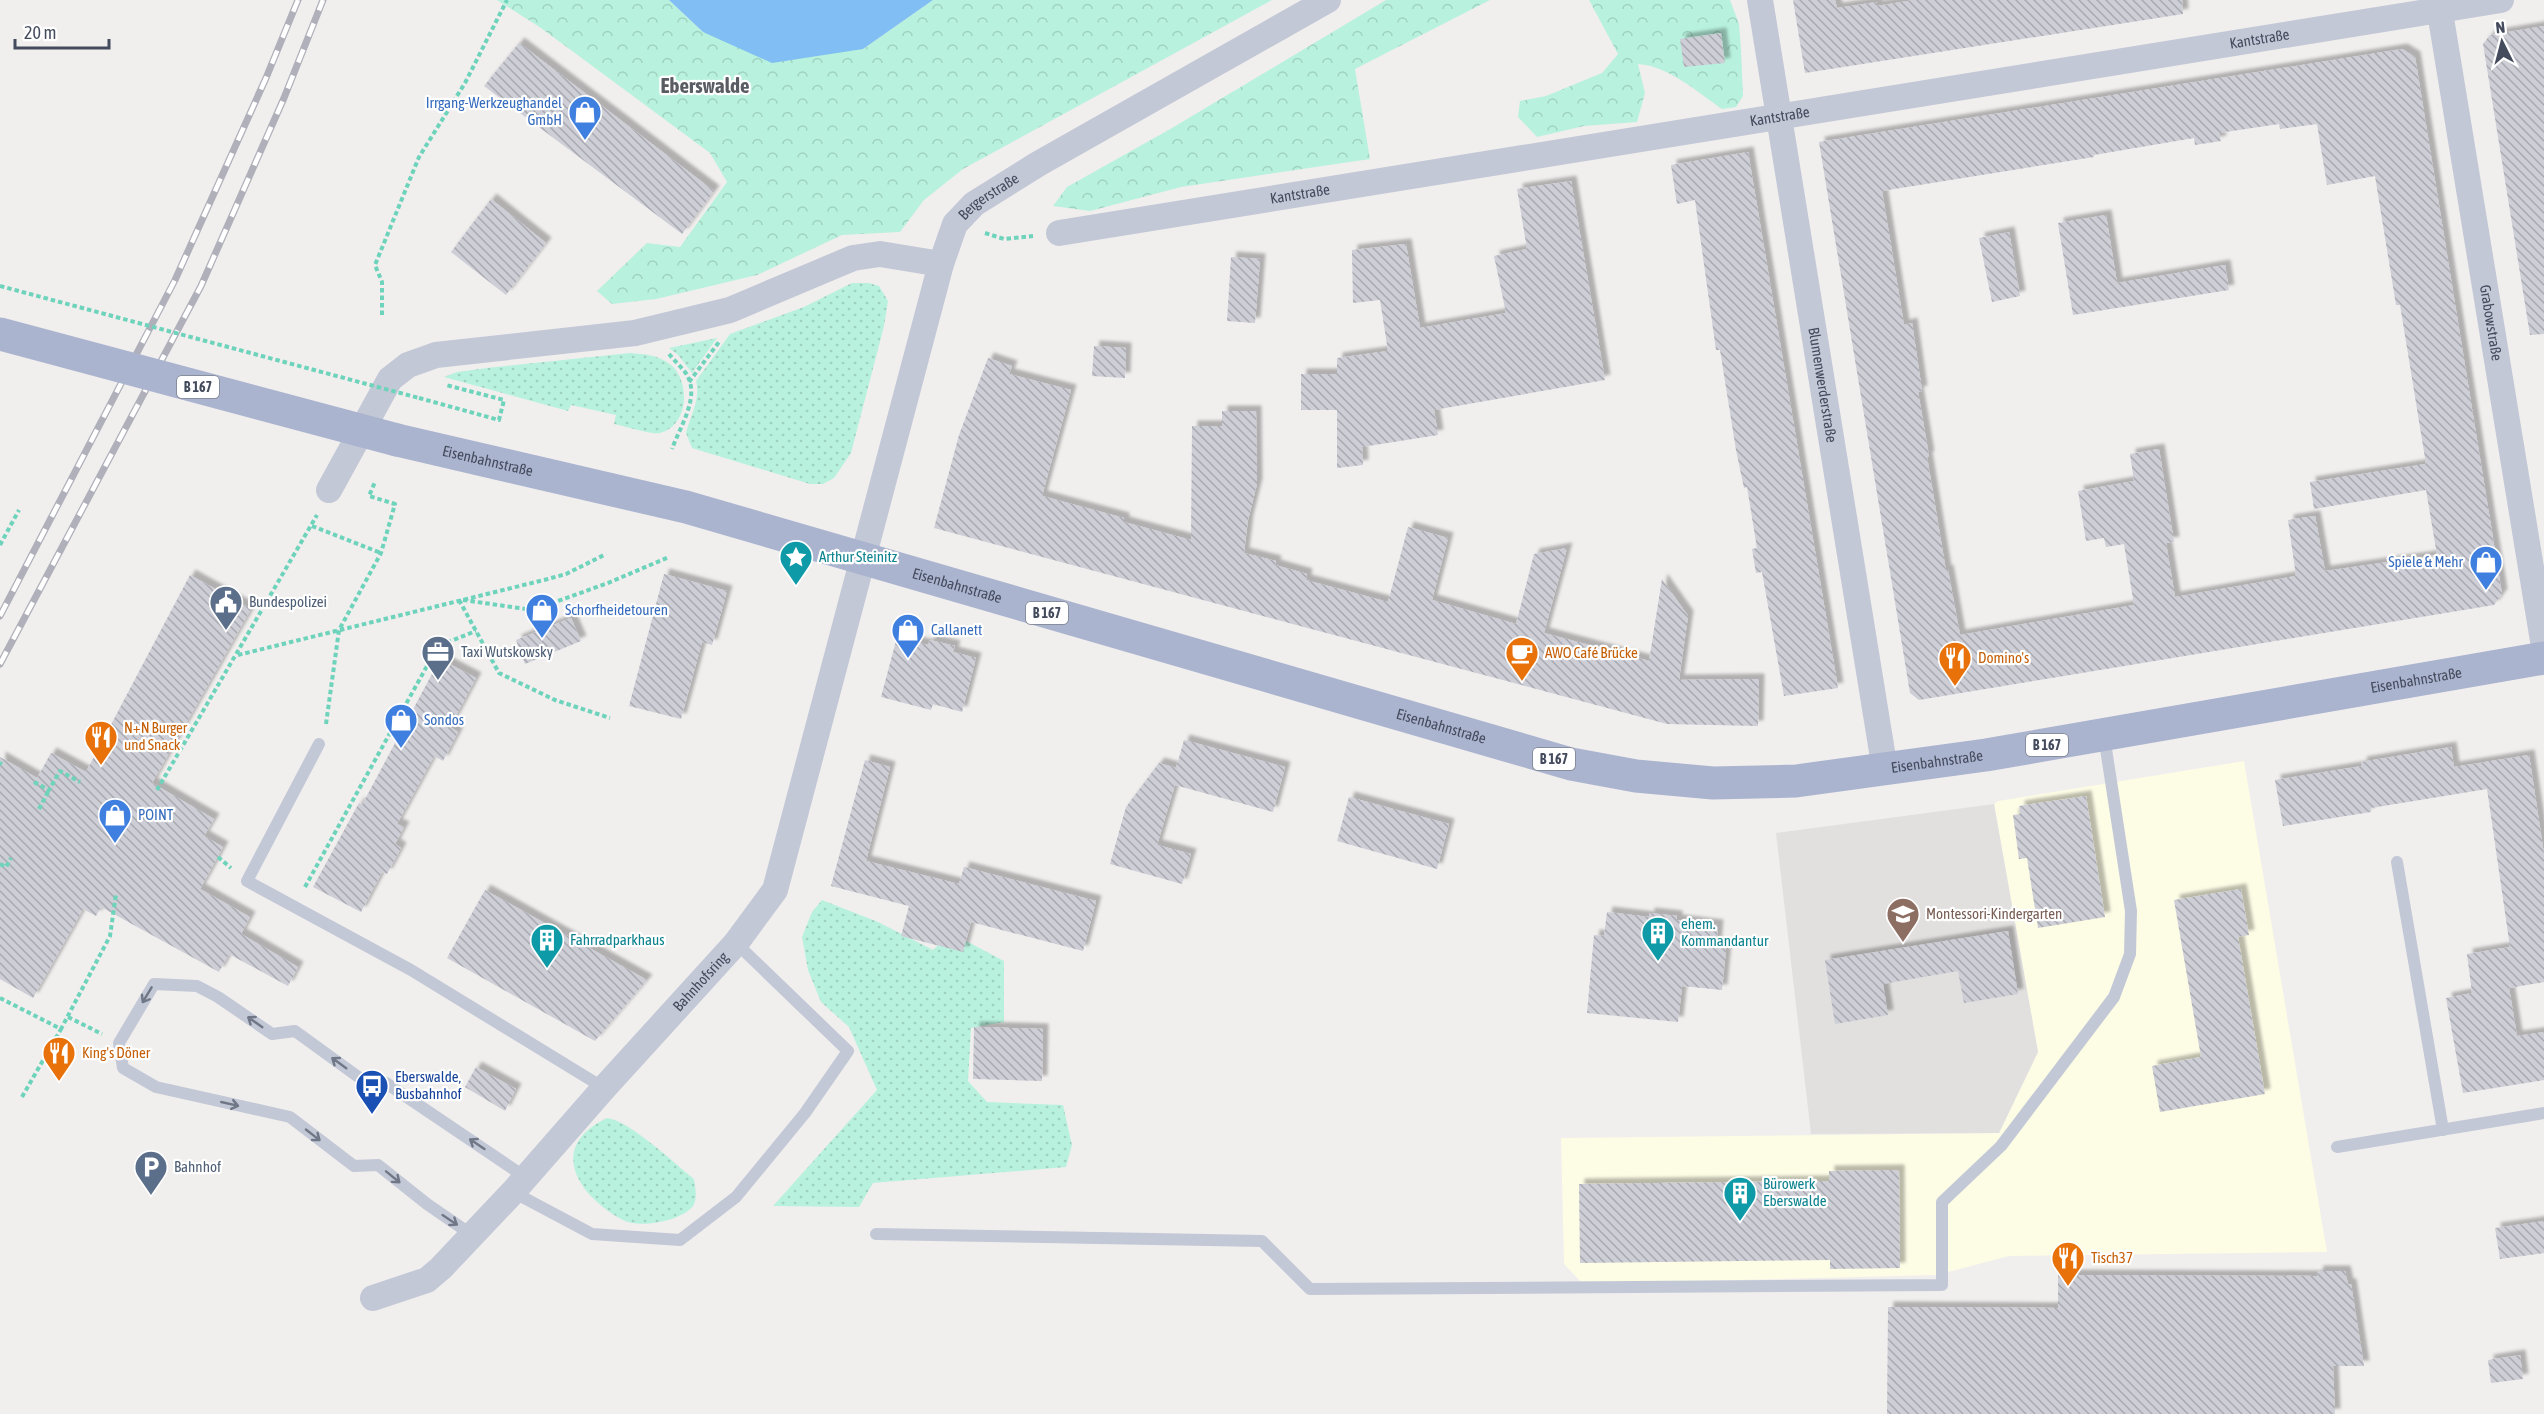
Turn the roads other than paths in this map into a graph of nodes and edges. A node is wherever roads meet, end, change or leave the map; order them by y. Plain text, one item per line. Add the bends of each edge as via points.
1 (1328, 0) edge
2 (1760, 0) edge
3 (2501, 0) edge
4 (2438, 5) edge
5 (1777, 117) junction
6 (1059, 233) road end
7 (941, 264) junction
8 (0, 334) edge
9 (329, 490) road end
10 (863, 559) junction
11 (2544, 647) edge
12 (2544, 658) edge
13 (2104, 735) junction
14 (319, 744) road end
15 (1885, 770) junction
16 (2397, 862) dead end
17 (735, 943) junction
18 (604, 1088) junction
19 (2544, 1113) edge
20 (2443, 1130) junction
21 (2337, 1147) dead end
22 (519, 1185) junction
23 (876, 1234) dead end
24 (472, 1235) junction
25 (373, 1298) dead end

1 - 7 street, Bergerstraße via 974,204 955,224
2 - 5 street, Blumenwerderstraße
3 - 4 street, Kantstraße
4 - 5 street, Kantstraße
4 - 11 street, Grabowstraße
5 - 6 street, Kantstraße
5 - 15 street, Blumenwerderstraße
7 - 9 street via 880,254 853,258 730,310 635,333 436,355 408,365 390,379
7 - 10 street, Bergerstraße
8 - 10 main road, Eisenbahnstraße / B 167, bridge via 396,440 656,499
10 - 15 main road, Eisenbahnstraße / B 167 via 1571,764 1636,776 1713,783 1796,781
10 - 17 street, Bahnhofsring via 775,890
12 - 13 main road, Eisenbahnstraße / B 167
13 - 15 main road, Eisenbahnstraße / B 167
13 - 23 lane via 2131,911 2130,954 2114,997 2001,1146 1942,1202 1942,1285 1311,1289 1262,1241
14 - 18 lane via 247,881 411,970
16 - 20 lane
17 - 18 street, Bahnhofsring
17 - 22 lane via 848,1051 805,1113 735,1197 680,1240 592,1234
18 - 22 street, Bahnhofsring
19 - 20 lane
20 - 21 lane
22 - 24 street, Bahnhofsring
22 -> 24 lane via 386,1083 368,1084 295,1031 272,1034 197,986 154,984 119,1043 123,1068 156,1087 290,1117 354,1166 378,1165
24 - 25 street, Bahnhofsring via 427,1280

